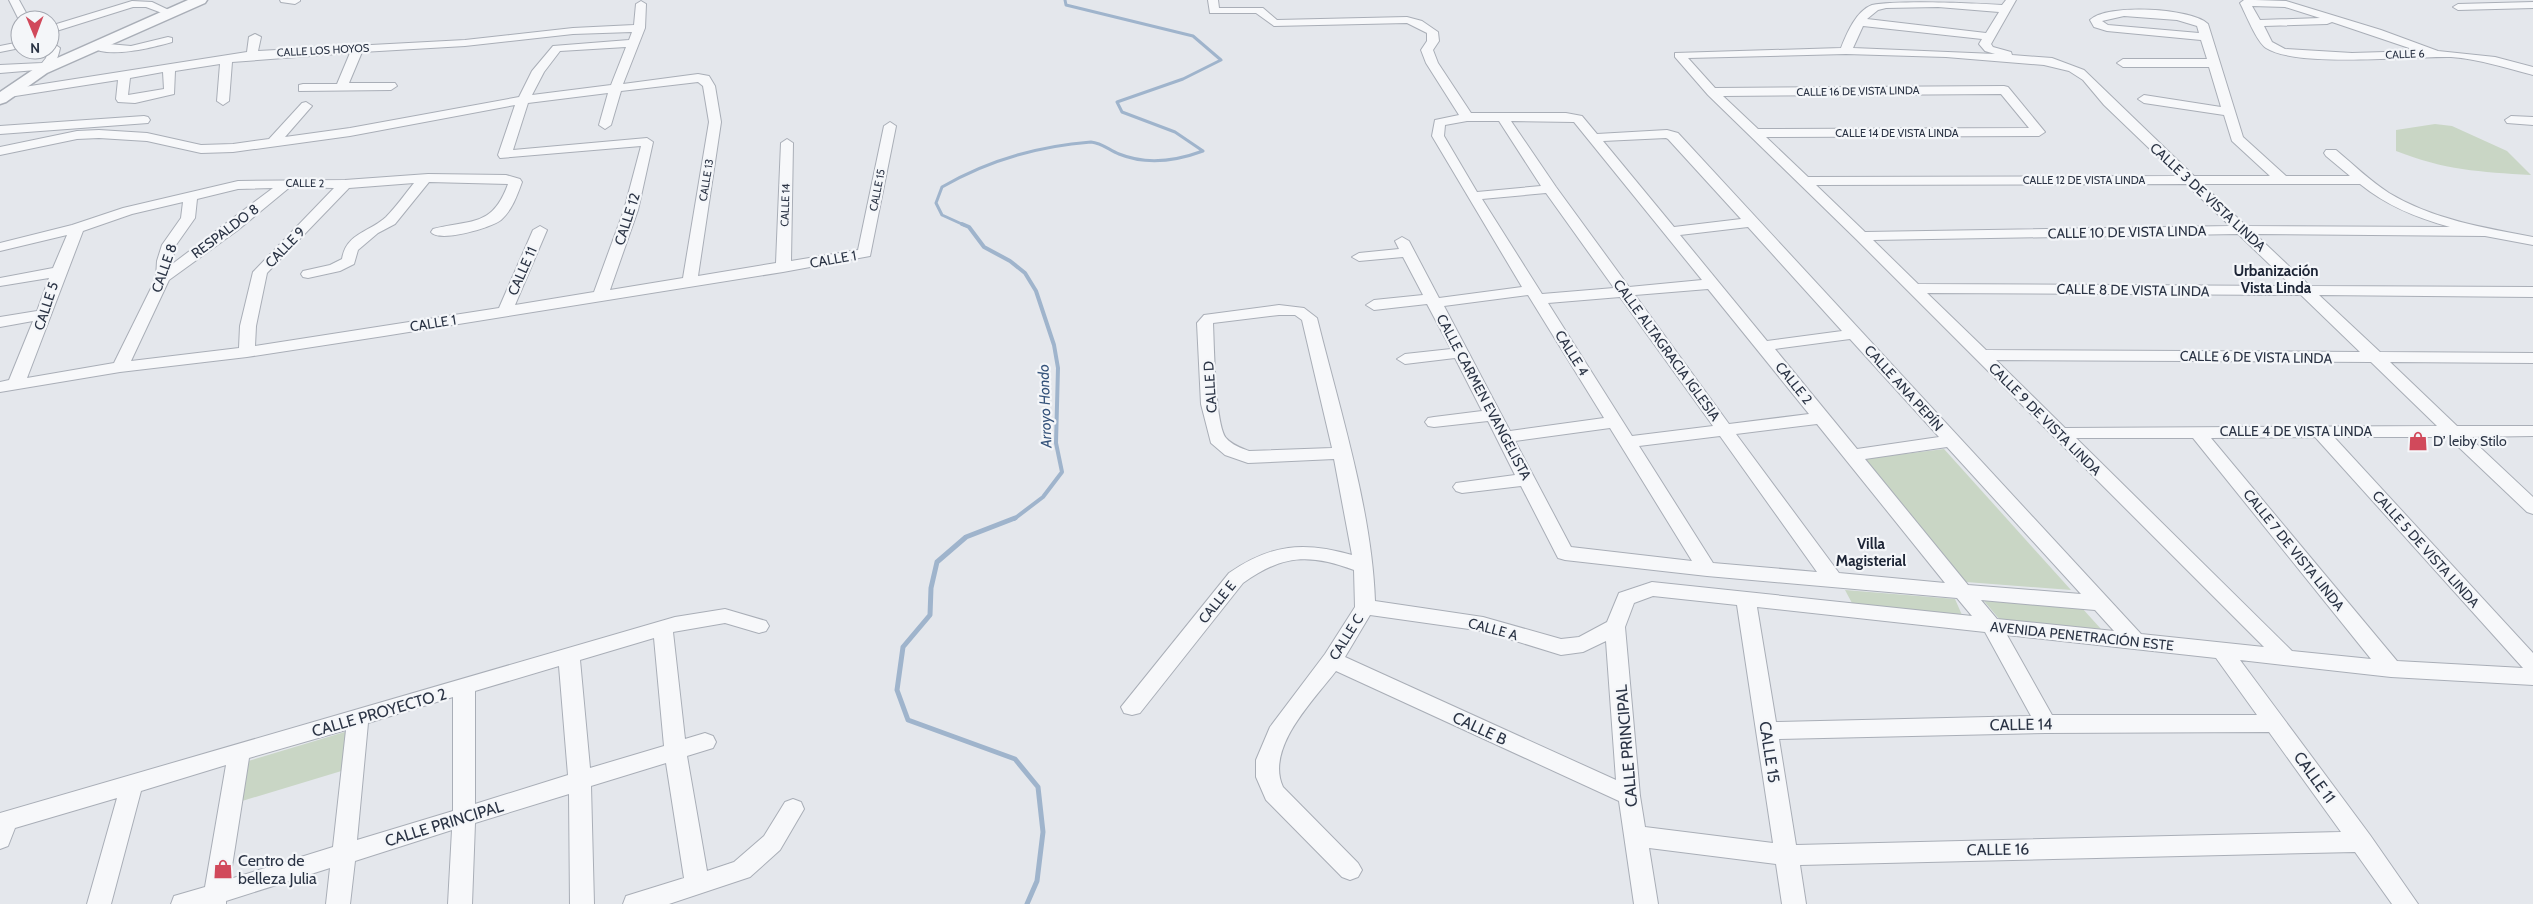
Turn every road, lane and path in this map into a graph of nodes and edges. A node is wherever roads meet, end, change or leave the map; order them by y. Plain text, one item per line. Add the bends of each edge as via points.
1 (200, 0) edge
2 (1213, 0) edge
3 (641, 4) dead end
4 (2008, 4) edge
5 (2533, 6) edge
6 (2458, 7) dead end
7 (170, 13) junction
8 (2340, 20) junction
9 (1860, 22) junction
10 (2255, 23) junction
11 (60, 27) edge
12 (639, 28) junction
13 (573, 32) junction
14 (255, 37) dead end
15 (1990, 37) junction
16 (2205, 37) junction
17 (168, 40) dead end
18 (633, 43) junction
19 (97, 46) junction
20 (358, 48) junction
21 (557, 48) junction
22 (1846, 51) junction
23 (2434, 53) junction
24 (252, 55) junction
25 (226, 59) junction
26 (51, 60) edge
27 (2052, 62) junction
28 (2122, 63) dead end
29 (2214, 63) junction
30 (170, 67) junction
31 (44, 68) junction
32 (0, 69) edge
33 (2533, 71) edge
34 (124, 75) junction
35 (391, 86) dead end
36 (616, 87) junction
37 (303, 88) dead end
38 (341, 88) junction
39 (1712, 92) junction
40 (4, 96) edge
41 (2144, 99) dead end
42 (522, 100) junction
43 (223, 102) dead end
44 (306, 106) dead end
45 (2229, 112) junction
46 (1467, 117) junction
47 (1504, 119) junction
48 (144, 120) dead end
49 (2511, 120) dead end
50 (2533, 121) edge
51 (605, 125) dead end
52 (890, 126) dead end
53 (0, 130) edge
54 (2039, 132) joint
55 (1755, 133) junction
56 (1438, 136) joint
57 (1595, 138) junction
58 (787, 143) dead end
59 (272, 144) junction
60 (0, 150) edge
61 (2331, 153) dead end
62 (424, 179) junction
63 (2281, 179) junction
64 (2190, 180) junction
65 (2366, 180) junction
66 (1802, 181) junction
67 (287, 183) junction
68 (345, 184) junction
69 (1550, 189) junction
70 (191, 195) junction
71 (1473, 196) junction
72 (1753, 222) junction
73 (77, 228) junction
74 (540, 230) dead end
75 (2245, 230) junction
76 (438, 232) dead end
77 (1671, 232) junction
78 (2483, 232) junction
79 (1861, 236) junction
80 (2533, 241) edge
81 (0, 247) edge
82 (865, 253) joint
83 (1359, 257) dead end
84 (783, 268) junction
85 (58, 272) junction
86 (308, 274) dead end
87 (163, 278) junction
88 (0, 282) edge
89 (690, 282) junction
90 (1713, 284) junction
91 (1912, 288) junction
92 (1626, 292) junction
93 (2307, 292) junction
94 (2533, 292) edge
95 (1536, 294) junction
96 (601, 295) junction
97 (1433, 301) junction
98 (1374, 305) dead end
99 (505, 311) junction
100 (44, 314) junction
101 (0, 322) edge
102 (1311, 328) joint
103 (1856, 334) junction
104 (1764, 346) junction
105 (247, 352) junction
106 (1461, 353) junction
107 (1980, 355) junction
108 (2377, 358) junction
109 (2533, 358) edge
110 (1405, 359) dead end
111 (120, 367) junction
112 (16, 384) junction
113 (0, 387) edge
114 (1494, 415) junction
115 (1822, 418) junction
116 (1434, 422) dead end
117 (1614, 422) junction
118 (1725, 430) junction
119 (2452, 430) junction
120 (2320, 431) junction
121 (2533, 431) edge
122 (2197, 432) junction
123 (2058, 433) junction
124 (1506, 437) junction
125 (1951, 441) junction
126 (1628, 442) junction
127 (1342, 454) junction
128 (1853, 455) junction
129 (1528, 480) junction
130 (1462, 487) dead end
131 (2533, 508) edge
132 (1364, 566) junction
133 (1707, 569) junction
134 (1833, 580) junction
135 (1963, 591) junction
136 (1633, 594) joint
137 (1746, 601) junction
138 (2100, 602) junction
139 (1365, 607) junction
140 (759, 626) dead end
141 (1616, 626) junction
142 (1992, 627) junction
143 (663, 628) junction
144 (2135, 642) junction
145 (2223, 652) junction
146 (569, 657) junction
147 (2287, 658) junction
148 (1332, 660) junction
149 (2533, 666) edge
150 (2391, 669) junction
151 (2533, 676) edge
152 (464, 688) junction
153 (1132, 707) dead end
154 (357, 719) junction
155 (2276, 722) junction
156 (2046, 724) junction
157 (1767, 731) junction
158 (705, 742) dead end
159 (675, 751) junction
160 (239, 753) junction
161 (580, 781) junction
162 (132, 784) junction
163 (1629, 796) junction
164 (793, 809) dead end
165 (464, 816) junction
166 (2, 828) edge
167 (1635, 836) junction
168 (2362, 842) junction
169 (343, 854) junction
170 (1785, 855) junction
171 (1350, 870) dead end
172 (697, 885) junction
173 (214, 899) edge
174 (98, 904) edge
175 (183, 904) edge
176 (338, 904) edge
177 (460, 904) edge
178 (582, 904) edge
179 (635, 904) edge
180 (1646, 904) edge
181 (1794, 904) edge
182 (2406, 904) edge

1 - 7 street
2 - 46 street via 1214,10 1259,10 1274,23 1407,20 1418,23 1432,32 1434,41 1427,50 1432,63
3 - 12 street
4 - 9 street via 1902,2 1877,6
4 - 15 street
5 - 6 street
7 - 11 street via 148,4 132,4
7 - 19 street
8 - 10 street
8 - 10 street via 2282,3 2245,3
8 - 23 street
9 - 15 street
9 - 22 street
10 - 23 street, CALLE 6 via 2268,44 2275,50 2290,53 2352,56
12 - 13 street, CALLE LOS HOYOS
12 - 18 street
13 - 20 street, CALLE LOS HOYOS via 465,43
13 - 21 street
14 - 24 street
15 - 27 street via 1985,44 1995,52
16 - 16 street via 2199,21 2130,13 2096,20 2098,25 2107,28
16 - 29 street
17 - 19 street via 131,49
18 - 21 street
18 - 36 street
19 - 31 street
20 - 24 street, CALLE LOS HOYOS
20 - 38 street
21 - 42 street
22 - 27 street
22 - 39 street, CALLE 9 DE VISTA LINDA via 1679,56
23 - 33 street, CALLE 6 via 2470,56
24 - 25 street, CALLE LOS HOYOS
25 - 30 street, CALLE LOS HOYOS
25 - 43 street
26 - 31 street
27 - 64 street, CALLE 3 DE VISTA LINDA via 2085,74 2108,102
28 - 29 street
29 - 45 street
30 - 34 street, CALLE LOS HOYOS
30 - 34 street via 170,91 135,100 122,99
31 - 32 street
31 - 40 street
34 - 40 street, CALLE LOS HOYOS
35 - 38 street
36 - 42 street
36 - 51 street
36 - 89 street, CALLE 13 via 691,78 705,79 709,86 715,122
37 - 38 street
39 - 54 street, CALLE 16 DE VISTA LINDA via 2004,90
39 - 55 street, CALLE 9 DE VISTA LINDA
41 - 45 street
42 - 59 street
42 - 96 street, CALLE 12 via 505,156 647,142 631,210
44 - 59 street
45 - 63 street via 2237,138
46 - 47 street, CALLE 2
46 - 56 street, CALLE 2 via 1439,123
47 - 57 street, CALLE 2 via 1574,118
47 - 69 street, CALLE ALTAGRACIA IGLESIA
48 - 53 street
49 - 50 street
52 - 82 street, CALLE 15
54 - 55 street, CALLE 14 DE VISTA LINDA
55 - 66 street, CALLE 9 DE VISTA LINDA
56 - 71 street, CALLE 4
57 - 72 street, CALLE ANA PEPÍN via 1673,136
57 - 77 street, CALLE 2
58 - 84 street, CALLE 14
59 - 60 street via 201,149 147,137 99,134
61 - 65 street
62 - 68 street, CALLE 2
62 - 76 street, CALLE 2 via 506,179 516,182 508,200 491,223
62 - 86 street via 390,221 351,248 350,262
63 - 64 street, CALLE 12 DE VISTA LINDA
63 - 65 street, CALLE 12 DE VISTA LINDA
64 - 66 street, CALLE 12 DE VISTA LINDA
64 - 75 street, CALLE 3 DE VISTA LINDA
65 - 78 street via 2391,199 2416,211
66 - 79 street, CALLE 9 DE VISTA LINDA
67 - 68 street, CALLE 2
67 - 70 street, CALLE 2 via 238,185
67 - 87 street, RESPALDO 8 via 234,227
68 - 105 street, CALLE 9 via 260,272 248,326
69 - 71 street
69 - 92 street, CALLE ALTAGRACIA IGLESIA
70 - 73 street, CALLE 2
70 - 87 street, CALLE 8 via 188,218 169,245
71 - 95 street, CALLE 4
72 - 77 street
72 - 103 street, CALLE ANA PEPÍN
73 - 81 street, CALLE 2
73 - 85 street, CALLE 5
74 - 99 street, CALLE 11
75 - 78 street, CALLE 10 DE VISTA LINDA
75 - 79 street, CALLE 10 DE VISTA LINDA
75 - 93 street, CALLE 3 DE VISTA LINDA
77 - 90 street, CALLE 2
78 - 80 street
79 - 91 street, CALLE 9 DE VISTA LINDA
82 - 84 street, CALLE 1
83 - 97 street, CALLE CARMEN EVANGELISTA via 1405,246
84 - 89 street, CALLE 1
85 - 88 street
85 - 100 street, CALLE 5
87 - 111 street, CALLE 8
89 - 96 street, CALLE 1
90 - 92 street
90 - 104 street, CALLE 2
91 - 93 street, CALLE 8 DE VISTA LINDA
91 - 107 street, CALLE 9 DE VISTA LINDA
92 - 95 street
92 - 118 street, CALLE ALTAGRACIA IGLESIA
93 - 94 street, CALLE 8 DE VISTA LINDA
93 - 108 street, CALLE 3 DE VISTA LINDA
95 - 97 street
95 - 117 street, CALLE 4
96 - 99 street, CALLE 1
97 - 98 street
97 - 106 street, CALLE CARMEN EVANGELISTA
99 - 105 street, CALLE 1
100 - 101 street
100 - 112 street, CALLE 5
102 - 127 street, CALLE C
102 - 127 street, CALLE D via 1309,318 1299,311 1279,310 1209,318 1205,323 1209,404 1217,440 1248,457
103 - 104 street
103 - 125 street, CALLE ANA PEPÍN
104 - 115 street, CALLE 2
105 - 111 street, CALLE 1
106 - 110 street
106 - 114 street, CALLE CARMEN EVANGELISTA
107 - 108 street, CALLE 6 DE VISTA LINDA
107 - 123 street, CALLE 9 DE VISTA LINDA
108 - 109 street, CALLE 6 DE VISTA LINDA
108 - 119 street, CALLE 3 DE VISTA LINDA
111 - 112 street, CALLE 1
112 - 113 street, CALLE 1
114 - 116 street
114 - 124 street, CALLE CARMEN EVANGELISTA
115 - 118 street
115 - 128 street, CALLE 2
117 - 124 street
117 - 126 street, CALLE 4
118 - 126 street
118 - 134 street, CALLE ALTAGRACIA IGLESIA
119 - 120 street, CALLE 4 DE VISTA LINDA
119 - 121 street, CALLE 4 DE VISTA LINDA
119 - 131 street, CALLE 3 DE VISTA LINDA
120 - 122 street, CALLE 4 DE VISTA LINDA
120 - 149 street, CALLE 5 DE VISTA LINDA
122 - 123 street, CALLE 4 DE VISTA LINDA
122 - 150 street, CALLE 7 DE VISTA LINDA
123 - 147 street, CALLE 9 DE VISTA LINDA
124 - 129 street, CALLE CARMEN EVANGELISTA
125 - 128 street
125 - 138 street, CALLE ANA PEPÍN
126 - 133 street, CALLE 4
127 - 132 street, CALLE C
128 - 135 street, CALLE 2
129 - 130 street
129 - 133 street, CALLE CARMEN EVANGELISTA via 1565,553
132 - 139 street, CALLE C
132 - 153 street, CALLE E via 1334,556 1309,553 1269,558 1254,565 1236,578
133 - 134 street
134 - 135 street
135 - 138 street
135 - 142 street, CALLE 2
136 - 137 street, AVENIDA PENETRACIÓN ESTE via 1652,589
136 - 141 street, CALLE PRINCIPAL via 1626,598
137 - 142 street, AVENIDA PENETRACIÓN ESTE
137 - 157 street, CALLE 15
138 - 144 street, CALLE ANA PEPÍN
139 - 141 street, CALLE A via 1483,624 1561,647 1583,644
139 - 148 street, CALLE C
140 - 143 street, CALLE PROYECTO 2 via 725,616
141 - 163 street, CALLE PRINCIPAL
142 - 144 street, AVENIDA PENETRACIÓN ESTE
142 - 156 street, CALLE 2
143 - 146 street, CALLE PROYECTO 2
143 - 159 street
144 - 145 street, AVENIDA PENETRACIÓN ESTE
145 - 147 street, AVENIDA PENETRACIÓN ESTE
145 - 155 street, CALLE 11
146 - 152 street, CALLE PROYECTO 2
146 - 161 street
147 - 150 street, AVENIDA PENETRACIÓN ESTE
148 - 163 street, CALLE B
148 - 171 street, CALLE C via 1278,733 1267,760 1267,777 1274,793
150 - 151 street, AVENIDA PENETRACIÓN ESTE
152 - 154 street, CALLE PROYECTO 2
152 - 165 street
154 - 160 street, CALLE PROYECTO 2
154 - 169 street
155 - 156 street, CALLE 14
155 - 168 street, CALLE 11
156 - 157 street, CALLE 14
157 - 170 street, CALLE 15
158 - 159 street, CALLE PRINCIPAL
159 - 161 street, CALLE PRINCIPAL
159 - 172 street
160 - 162 street, CALLE PROYECTO 2
160 - 173 street
161 - 165 street, CALLE PRINCIPAL
161 - 178 street
162 - 166 street, CALLE PROYECTO 2
162 - 174 street
163 - 167 street, CALLE PRINCIPAL
164 - 172 street via 772,843 742,870
165 - 169 street, CALLE PRINCIPAL
165 - 177 street
167 - 170 street, CALLE 16
167 - 180 street, CALLE PRINCIPAL
168 - 170 street, CALLE 16
168 - 182 street, CALLE 11
169 - 173 street, CALLE PRINCIPAL
169 - 176 street
170 - 181 street, CALLE 15
172 - 179 street
173 - 175 street, CALLE PRINCIPAL

